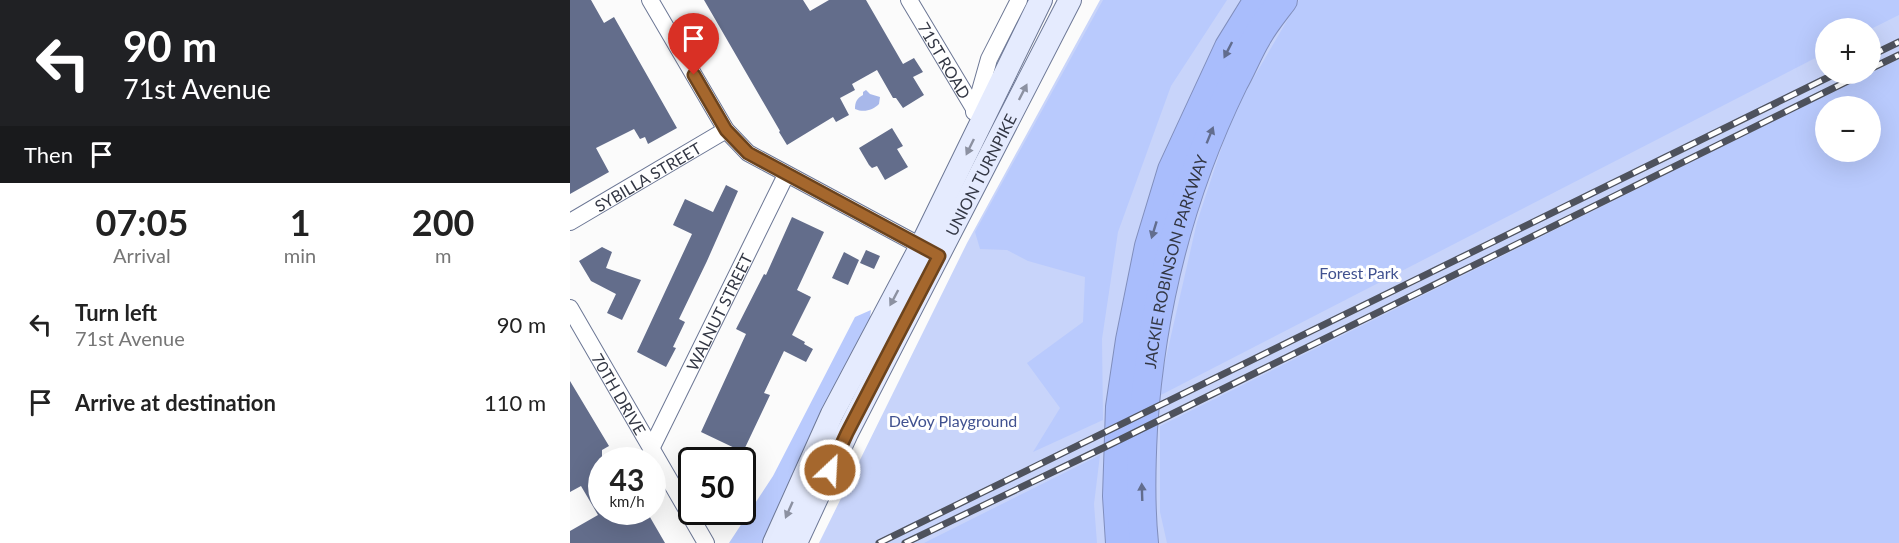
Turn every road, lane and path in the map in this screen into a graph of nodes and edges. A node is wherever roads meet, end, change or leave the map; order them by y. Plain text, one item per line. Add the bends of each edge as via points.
1 (650, 0) edge
2 (909, 0) edge
3 (1019, 0) edge
4 (1041, 0) edge
5 (1070, 0) edge
6 (1258, 0) edge
7 (1283, 0) edge
8 (978, 117) junction
9 (726, 130) junction
10 (786, 175) junction
11 (570, 222) edge
12 (930, 251) junction
13 (570, 308) edge
14 (650, 447) edge
15 (652, 447) edge
16 (666, 475) edge
17 (706, 543) edge
18 (774, 543) edge
19 (796, 543) edge
20 (1120, 543) edge
21 (1144, 543) edge

1 - 9 street
2 - 8 street, 71ST ROAD
3 - 8 street, UNION TURNPIKE via 989,59
4 - 8 main road, UNION TURNPIKE
12 -> 5 main road, UNION TURNPIKE
6 -> 20 highway, JACKIE ROBINSON PARKWAY via 1229,47 1172,171 1149,246 1120,407
21 -> 7 highway, JACKIE ROBINSON PARKWAY via 1141,468 1145,394 1169,256 1216,119 1257,37
8 -> 12 main road, UNION TURNPIKE
9 - 10 street via 748,153
9 - 11 street, SYBILLA STREET
10 - 12 street
10 - 15 street, WALNUT STREET
12 -> 18 main road, UNION TURNPIKE via 832,414
12 - 19 main road, UNION TURNPIKE
13 - 14 street, 70TH DRIVE
16 - 17 street, 70TH DRIVE

